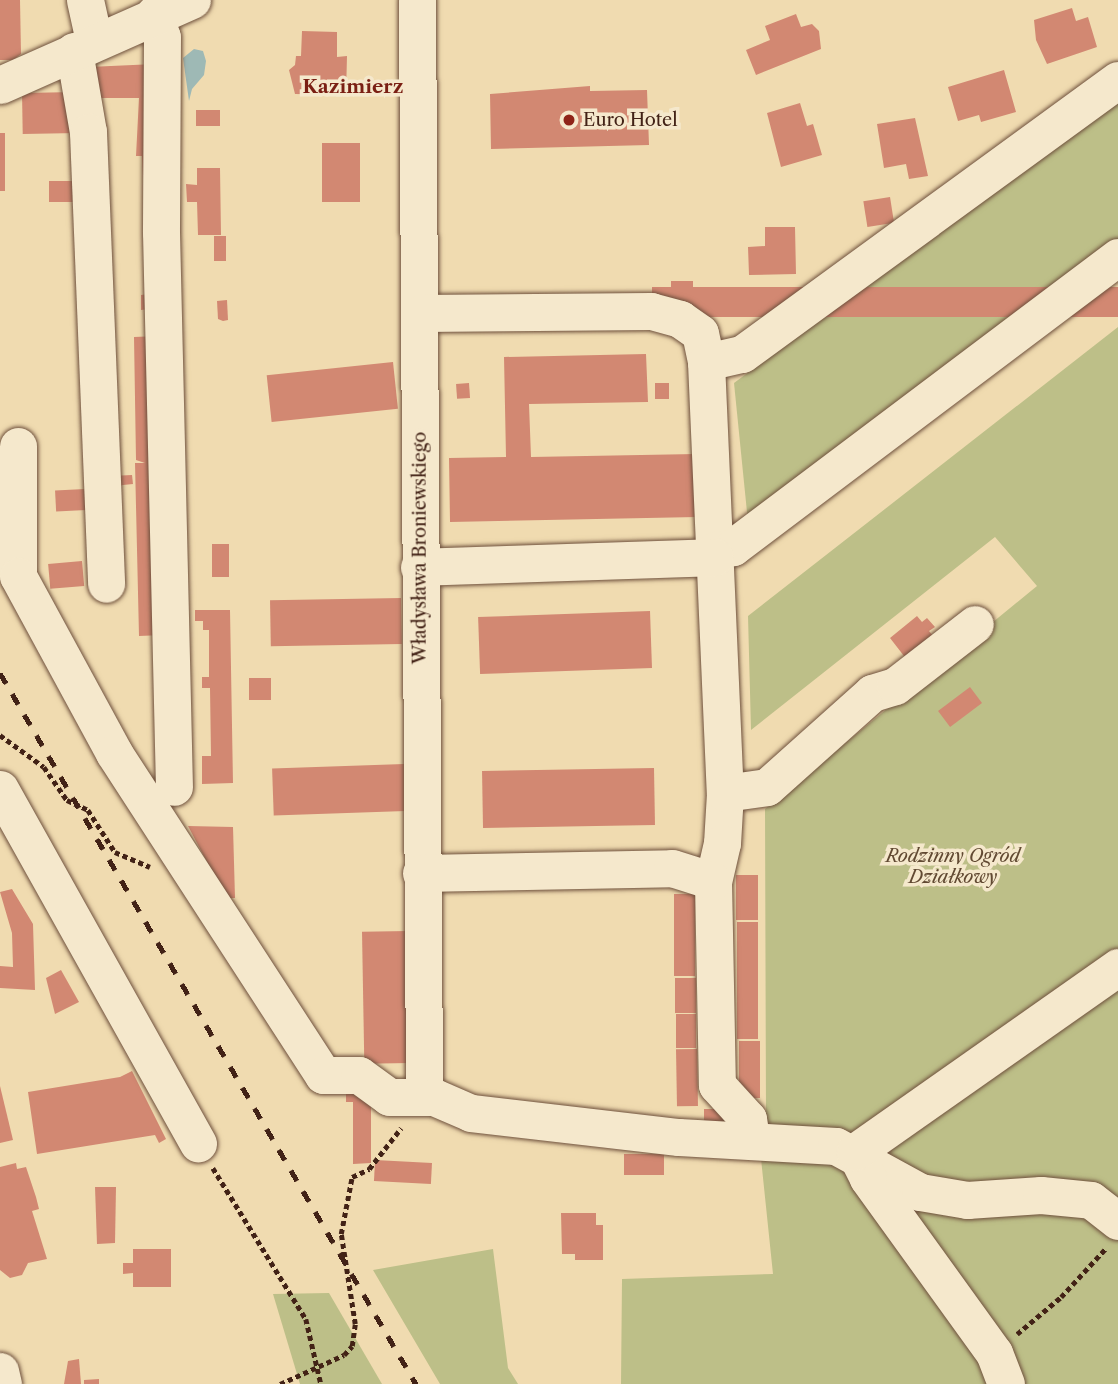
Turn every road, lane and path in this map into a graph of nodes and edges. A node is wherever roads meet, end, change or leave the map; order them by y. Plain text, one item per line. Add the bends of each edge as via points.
1 (85, 0) edge
2 (192, 0) edge
3 (416, 0) edge
4 (154, 14) junction
5 (84, 46) junction
6 (1118, 80) edge
7 (0, 85) edge
8 (1118, 257) edge
9 (421, 313) junction
10 (706, 362) junction
11 (18, 446) dead end
12 (715, 554) junction
13 (419, 567) junction
14 (106, 584) dead end
15 (975, 624) dead end
16 (0, 735) edge
17 (174, 787) dead end
18 (0, 789) edge
19 (725, 793) junction
20 (421, 873) junction
21 (157, 874) dead end
22 (713, 881) junction
23 (1118, 967) edge
24 (424, 1096) junction
25 (751, 1138) junction
26 (198, 1143) joint
27 (855, 1152) junction
28 (1114, 1232) edge
29 (318, 1365) junction
30 (1000, 1369) edge
31 (0, 1371) edge
32 (3, 1384) edge
33 (280, 1384) edge
34 (321, 1384) edge

1 - 5 street
2 - 4 street
3 - 9 street, Władysława Broniewskiego
4 - 5 street
4 - 17 street via 162,37 161,232
5 - 7 street
5 - 14 street
6 - 10 street via 742,354
8 - 12 street via 733,547
9 - 10 street via 651,312 680,318 700,333
9 - 13 street, Władysława Broniewskiego
10 - 12 street
11 - 24 street via 18,576 114,753 323,1075 359,1075 389,1097
12 - 13 street
12 - 19 street
13 - 20 street, Władysława Broniewskiego
15 - 19 street via 895,686 872,692 767,787
16 - 21 path via 44,767 67,800 88,810 115,852 141,860
18 - 26 street
19 - 22 street via 722,843
20 - 22 street via 672,868
20 - 24 street, Władysława Broniewskiego
22 - 25 street via 717,1085 748,1119
23 - 27 street
24 - 25 street via 471,1113 540,1122 679,1137
24 - 29 path via 381,1156 352,1177 341,1234 355,1324 352,1346 344,1355
25 - 27 street
26 - 29 path via 306,1319
27 - 28 street via 885,1176 920,1192 967,1200 1041,1195 1091,1200
27 - 30 street via 868,1178
28 - 30 path
29 - 33 path
29 - 34 path
31 - 32 street

